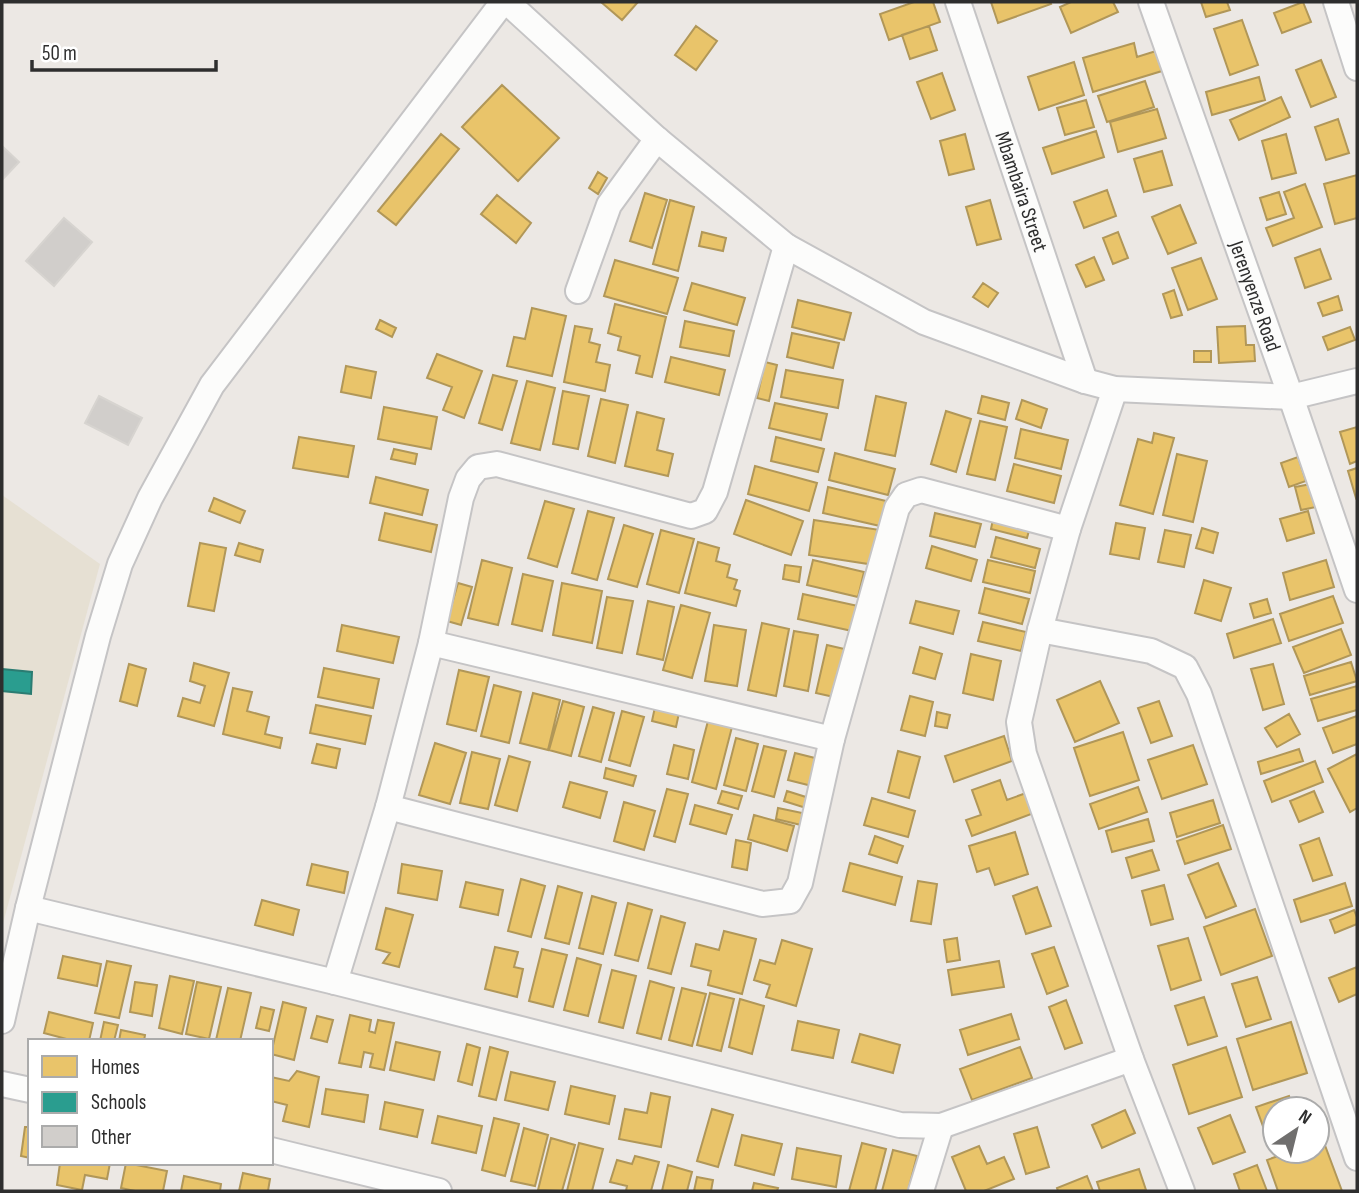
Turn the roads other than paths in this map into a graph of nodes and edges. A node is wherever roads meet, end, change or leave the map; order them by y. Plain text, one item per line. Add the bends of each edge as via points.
1 (505, 2) edge
2 (958, 2) edge
3 (1151, 2) edge
4 (1336, 2) edge
5 (1357, 68) edge
6 (657, 139) junction
7 (786, 246) junction
8 (578, 291) dead end
9 (1085, 381) junction
10 (1357, 381) edge
11 (1115, 389) junction
12 (1291, 397) junction
13 (1068, 529) junction
14 (1357, 590) edge
15 (1040, 630) junction
16 (431, 643) junction
17 (832, 740) junction
18 (388, 807) junction
19 (28, 908) junction
20 (335, 982) junction
21 (2, 1021) edge
22 (1131, 1059) junction
23 (2, 1084) edge
24 (28, 1090) edge
25 (941, 1126) junction
26 (273, 1150) edge
27 (1357, 1158) edge
28 (439, 1191) edge
29 (921, 1191) edge
30 (1182, 1191) edge

1 - 6 street
1 - 19 street via 212,385 150,498 120,564 98,636
2 - 9 street, Mbambaira Street
3 - 12 street, Jerenyenze Road
4 - 5 street
6 - 7 street
6 - 8 street via 609,205
7 - 9 street via 924,323
7 - 16 street via 715,492 705,511 691,516 497,464 478,467 461,498
9 - 11 street
10 - 12 street
11 - 12 street
11 - 13 street
12 - 14 street, Jerenyenze Road
13 - 15 street
13 - 17 street via 921,490 906,495 897,508
15 - 22 street via 1019,722 1024,754
15 - 27 street via 1151,651 1185,667 1199,694
16 - 17 street
16 - 18 street
17 - 18 street via 800,883 790,901 762,904
18 - 20 street
19 - 20 street
19 - 21 street
20 - 25 street via 900,1125
22 - 25 street
22 - 30 street
23 - 24 street
25 - 29 street
26 - 28 street

